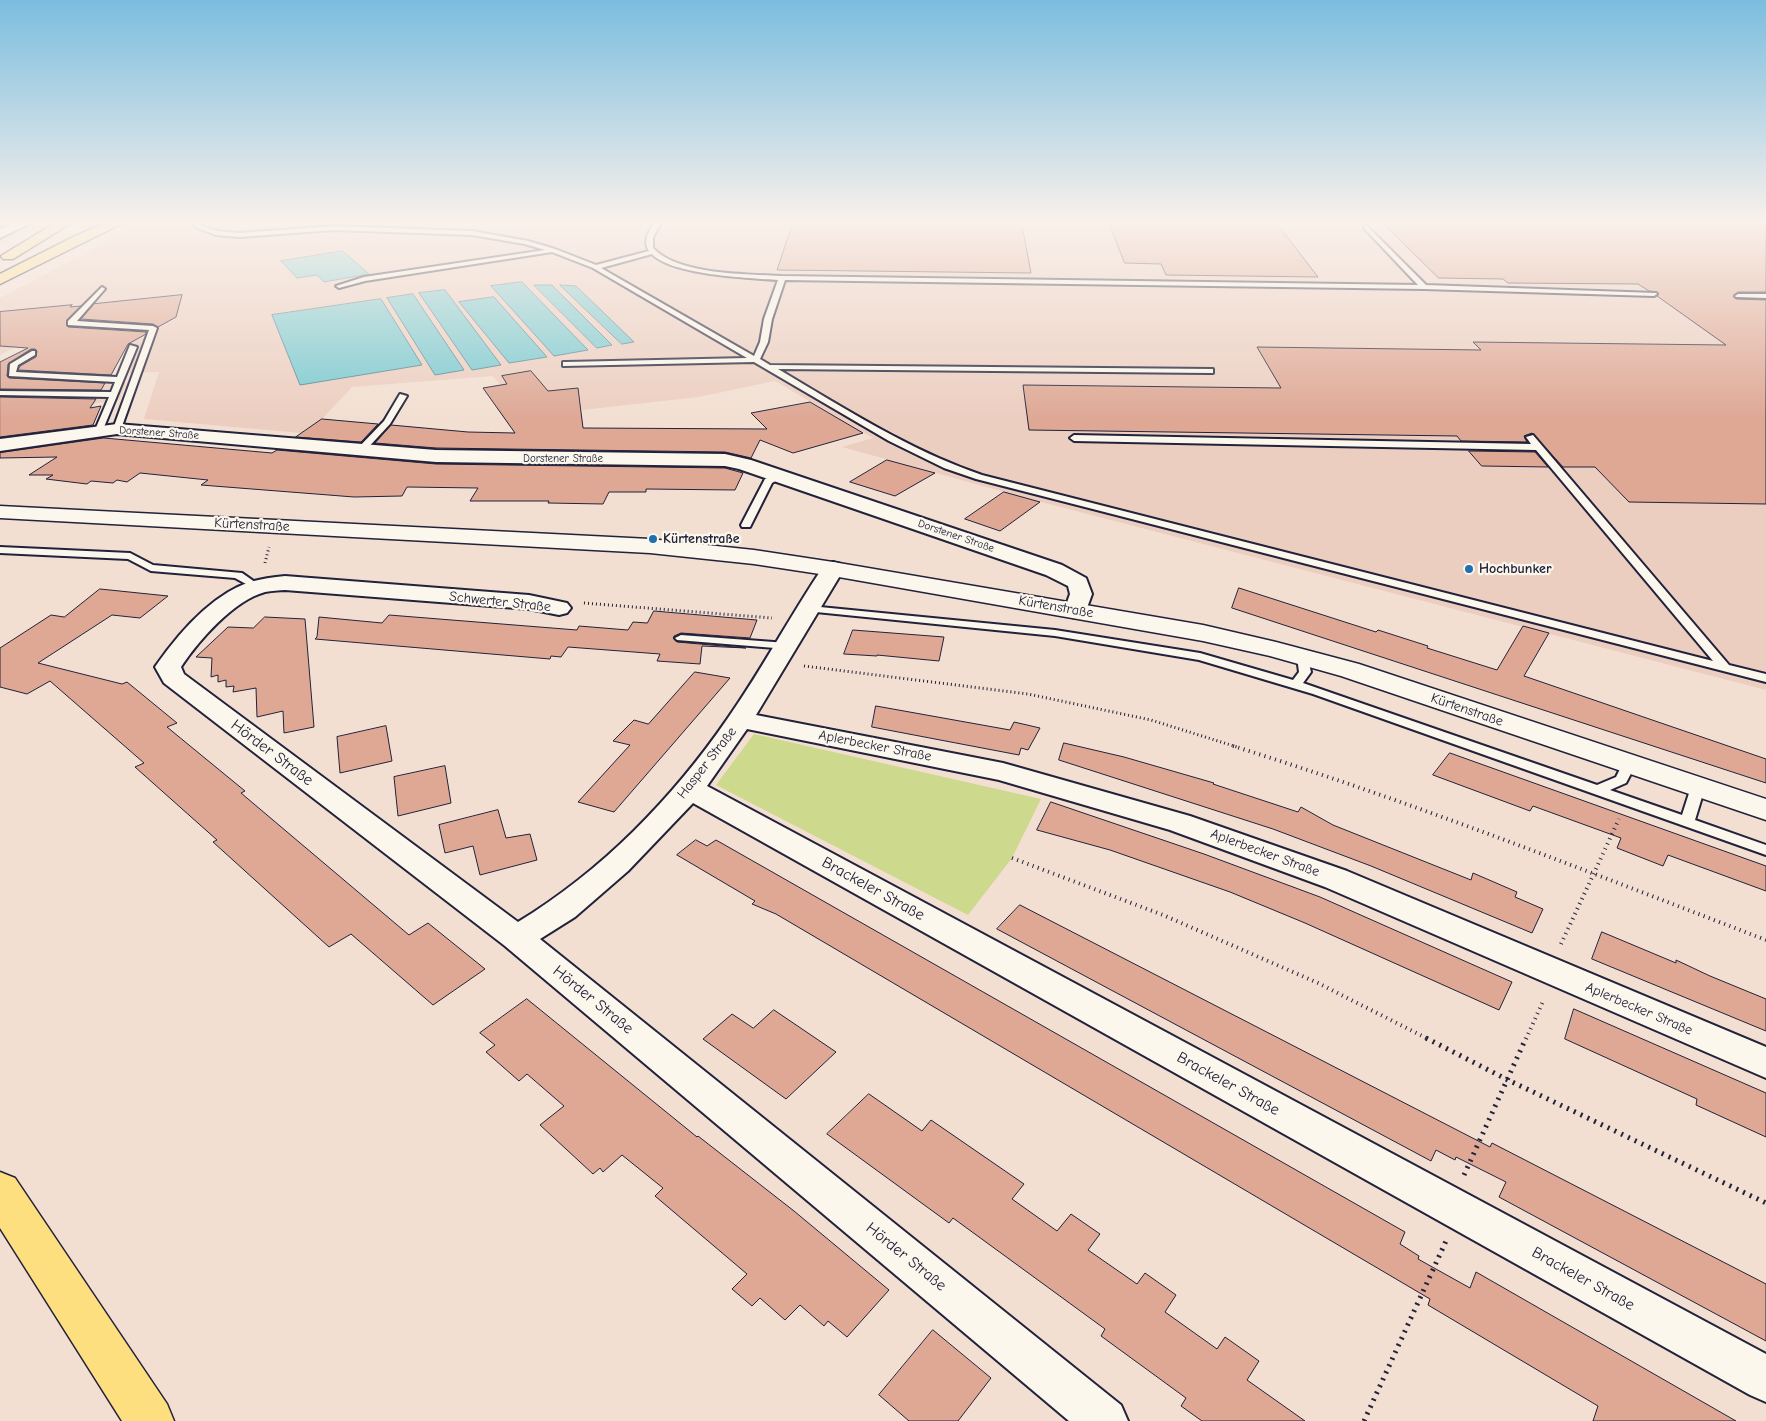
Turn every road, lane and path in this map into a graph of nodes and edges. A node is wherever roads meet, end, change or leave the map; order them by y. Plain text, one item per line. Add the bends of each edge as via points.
1 (628, 286) edge
2 (779, 286) edge
3 (1426, 286) edge
4 (102, 288) dead end
5 (1654, 294) dead end
6 (1738, 296) dead end
7 (1766, 296) edge
8 (133, 347) dead end
9 (32, 353) dead end
10 (756, 360) junction
11 (566, 364) dead end
12 (767, 367) junction
13 (1210, 371) dead end
14 (120, 380) junction
15 (0, 393) edge
16 (114, 394) junction
17 (403, 396) dead end
18 (108, 430) junction
19 (1530, 437) dead end
20 (1074, 438) dead end
21 (0, 445) edge
22 (1538, 447) junction
23 (361, 450) junction
24 (779, 476) junction
25 (0, 512) edge
26 (746, 526) dead end
27 (0, 550) edge
28 (833, 569) junction
29 (257, 587) junction
30 (559, 608) joint
31 (1076, 611) junction
32 (806, 615) junction
33 (681, 638) dead end
34 (781, 654) junction
35 (1303, 657) junction
36 (1726, 669) junction
37 (1766, 678) edge
38 (1296, 685) junction
39 (740, 720) junction
40 (1630, 764) junction
41 (1698, 787) junction
42 (690, 789) junction
43 (1596, 791) junction
44 (1627, 802) junction
45 (1766, 810) edge
46 (1687, 823) junction
47 (1766, 850) edge
48 (1012, 858) dead end
49 (1593, 875) junction
50 (516, 938) junction
51 (1766, 940) edge
52 (1552, 971) junction
53 (1766, 1063) edge
54 (1508, 1080) junction
55 (0, 1191) edge
56 (1766, 1203) edge
57 (1455, 1209) junction
58 (1766, 1379) edge
59 (150, 1421) edge
60 (1105, 1421) edge
61 (1364, 1421) edge

1 - 10 lane
2 - 10 lane
3 - 5 lane
4 - 18 lane via 71,323 153,328
6 - 7 lane
8 - 14 lane
9 - 14 lane via 14,364 12,374
10 - 11 lane
10 - 12 lane
12 - 13 lane
12 - 36 lane via 892,439 947,466 979,477
14 - 16 lane
15 - 16 lane
16 - 18 lane
17 - 23 lane via 387,422
18 - 21 street, Dorstener Straße
18 - 23 street, Dorstener Straße
19 - 22 lane
20 - 22 lane
22 - 36 lane
23 - 24 street, Dorstener Straße via 491,458 725,460
24 - 26 lane via 768,481
24 - 31 street, Dorstener Straße via 1054,570 1078,583 1081,594
25 - 28 main road, Kürtenstraße via 650,546
27 - 29 lane via 130,556 151,568 238,575
28 - 31 main road, Kürtenstraße
28 - 32 street, Hasper Straße
29 - 30 street, Schwerter Straße via 285,583 529,602
29 - 50 street, Hörder Straße via 232,600 179,649 168,667 173,678
30 - 32 path, Schwerter Straße via 579,602
31 - 35 main road, Kürtenstraße via 1203,633
32 - 34 street, Hasper Straße
32 - 38 lane, Kürtenstraße via 1054,633 1200,657
33 - 34 lane
34 - 39 street, Hasper Straße
34 - 49 path via 1028,694 1151,720 1305,768
35 - 38 lane via 1305,672
35 - 40 main road, Kürtenstraße
36 - 37 lane
38 - 43 lane, Kürtenstraße
39 - 42 street, Hasper Straße
39 - 52 street, Aplerbecker Straße via 1003,772 1171,820 1336,878
40 - 41 main road, Kürtenstraße
40 - 43 lane via 1622,780
41 - 45 main road, Kürtenstraße
41 - 46 lane
42 - 50 street, Hasper Straße via 617,864 564,909
42 - 57 street, Brackeler Straße
43 - 44 lane, Kürtenstraße
44 - 46 lane, Kürtenstraße
44 - 49 path
46 - 47 lane, Kürtenstraße
48 - 54 path via 1163,915 1318,983
49 - 51 path
49 - 52 path
50 - 60 street, Hörder Straße
52 - 53 street, Aplerbecker Straße
52 - 54 path
54 - 56 path
54 - 57 path
55 - 59 highway
57 - 58 street, Brackeler Straße
57 - 61 path

